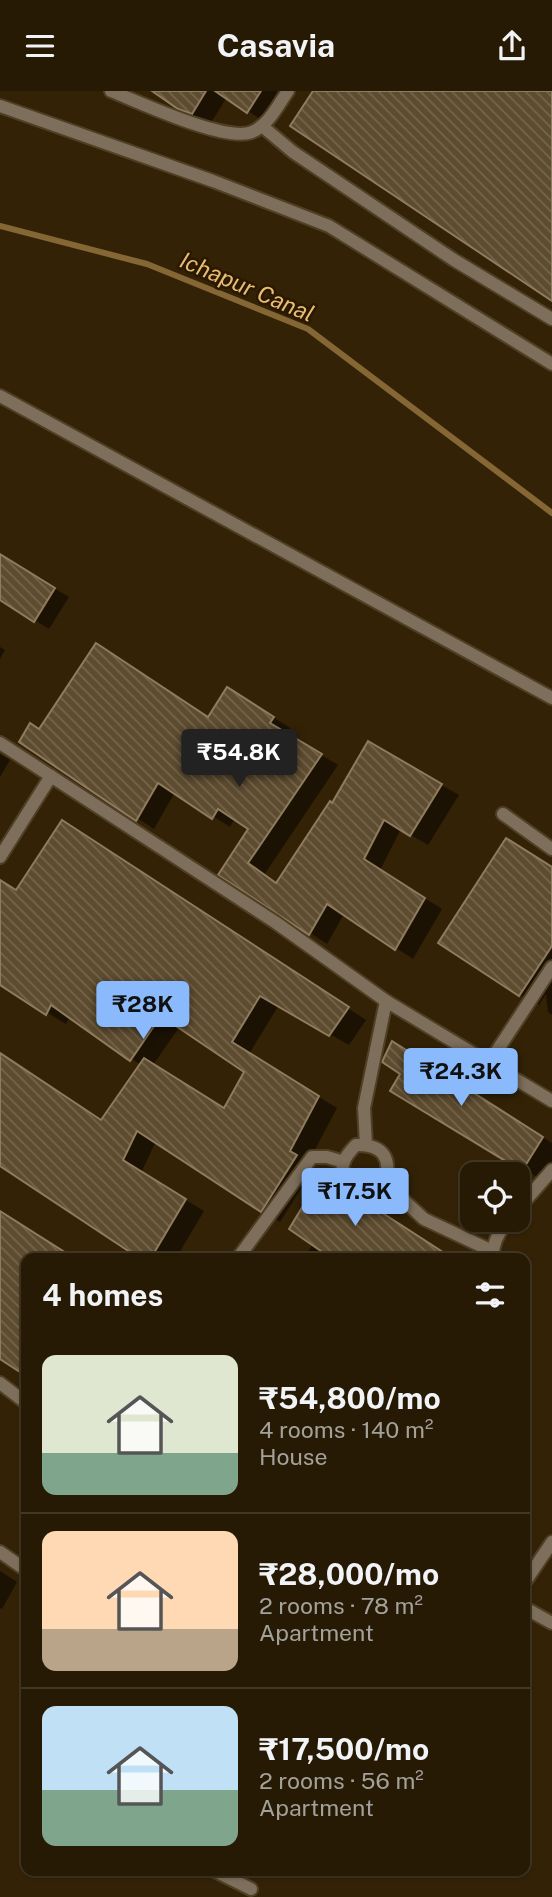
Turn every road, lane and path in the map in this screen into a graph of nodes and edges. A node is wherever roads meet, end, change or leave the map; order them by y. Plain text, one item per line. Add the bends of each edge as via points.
1 (111, 91) edge
2 (288, 91) edge
3 (0, 106) edge
4 (262, 126) junction
5 (552, 319) edge
6 (552, 364) edge
7 (0, 396) edge
8 (552, 698) edge
9 (0, 743) edge
10 (51, 776) junction
11 (503, 814) dead end
12 (552, 849) edge
13 (0, 857) edge
14 (552, 967) edge
15 (386, 1001) junction
16 (489, 1063) junction
17 (552, 1101) edge
18 (366, 1145) junction
19 (344, 1162) junction
20 (552, 1170) edge
21 (385, 1183) junction
22 (530, 1195) edge
23 (501, 1232) edge
24 (242, 1253) edge
25 (491, 1253) edge
26 (493, 1253) edge
27 (0, 1383) edge
28 (21, 1399) edge
29 (552, 1542) edge
30 (0, 1552) edge
31 (21, 1567) edge
32 (530, 1575) edge
33 (530, 1611) edge
34 (552, 1623) edge
35 (225, 1876) edge
36 (251, 1889) dead end

1 - 4 lane via 216,130 247,134
2 - 4 lane
3 - 6 lane via 329,226
4 - 5 lane via 293,152 454,260
7 - 8 lane
9 - 10 lane
10 - 13 lane
10 - 15 lane via 275,922
11 - 12 lane
14 - 16 lane
15 - 16 lane
15 - 18 lane via 364,1108
16 - 17 lane
18 - 19 lane via 356,1145
18 - 21 lane via 387,1158
19 - 21 lane via 346,1177 356,1185 366,1189
19 - 24 lane via 312,1157
20 - 22 lane
21 - 25 lane via 424,1219
23 - 26 lane
27 - 28 lane
29 - 32 lane
30 - 31 lane
33 - 34 lane
35 - 36 lane

